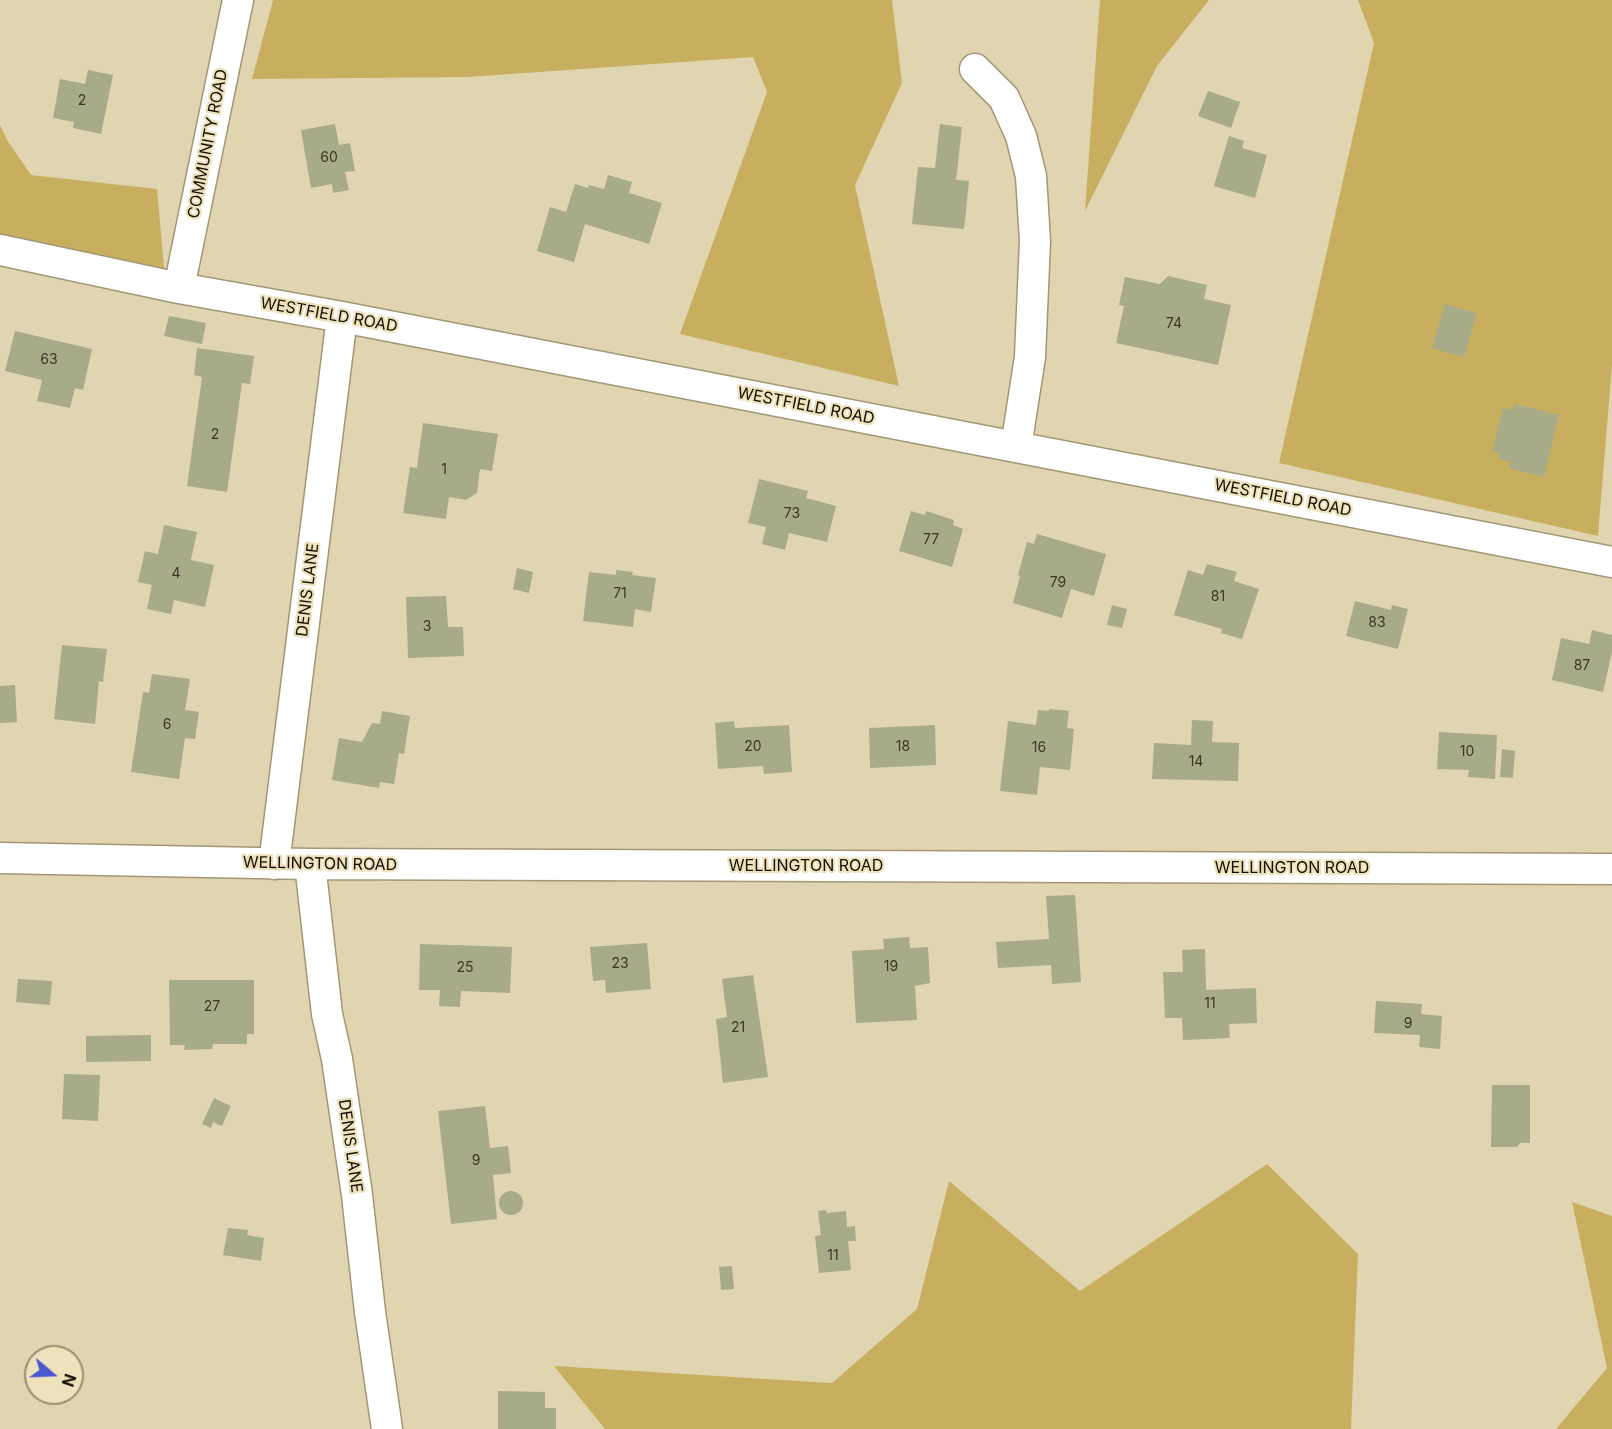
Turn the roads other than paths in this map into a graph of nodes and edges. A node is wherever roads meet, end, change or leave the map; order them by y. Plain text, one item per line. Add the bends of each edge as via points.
1 (238, 0) edge
2 (975, 69) dead end
3 (0, 250) edge
4 (179, 288) junction
5 (342, 316) junction
6 (1016, 447) junction
7 (1612, 562) edge
8 (0, 858) edge
9 (274, 864) junction
10 (310, 864) junction
11 (1612, 869) edge
12 (387, 1429) edge

1 - 4 street, COMMUNITY ROAD
2 - 6 street via 1004,98 1021,136 1031,176 1035,241 1031,347
3 - 4 street, WESTFIELD ROAD
4 - 5 street, WESTFIELD ROAD
5 - 6 street, WESTFIELD ROAD
5 - 9 street, DENIS LANE
6 - 7 street, WESTFIELD ROAD
8 - 9 street, WELLINGTON ROAD
9 - 10 street, WELLINGTON ROAD
10 - 11 street, WELLINGTON ROAD
10 - 12 street, DENIS LANE via 327,1014 357,1194

